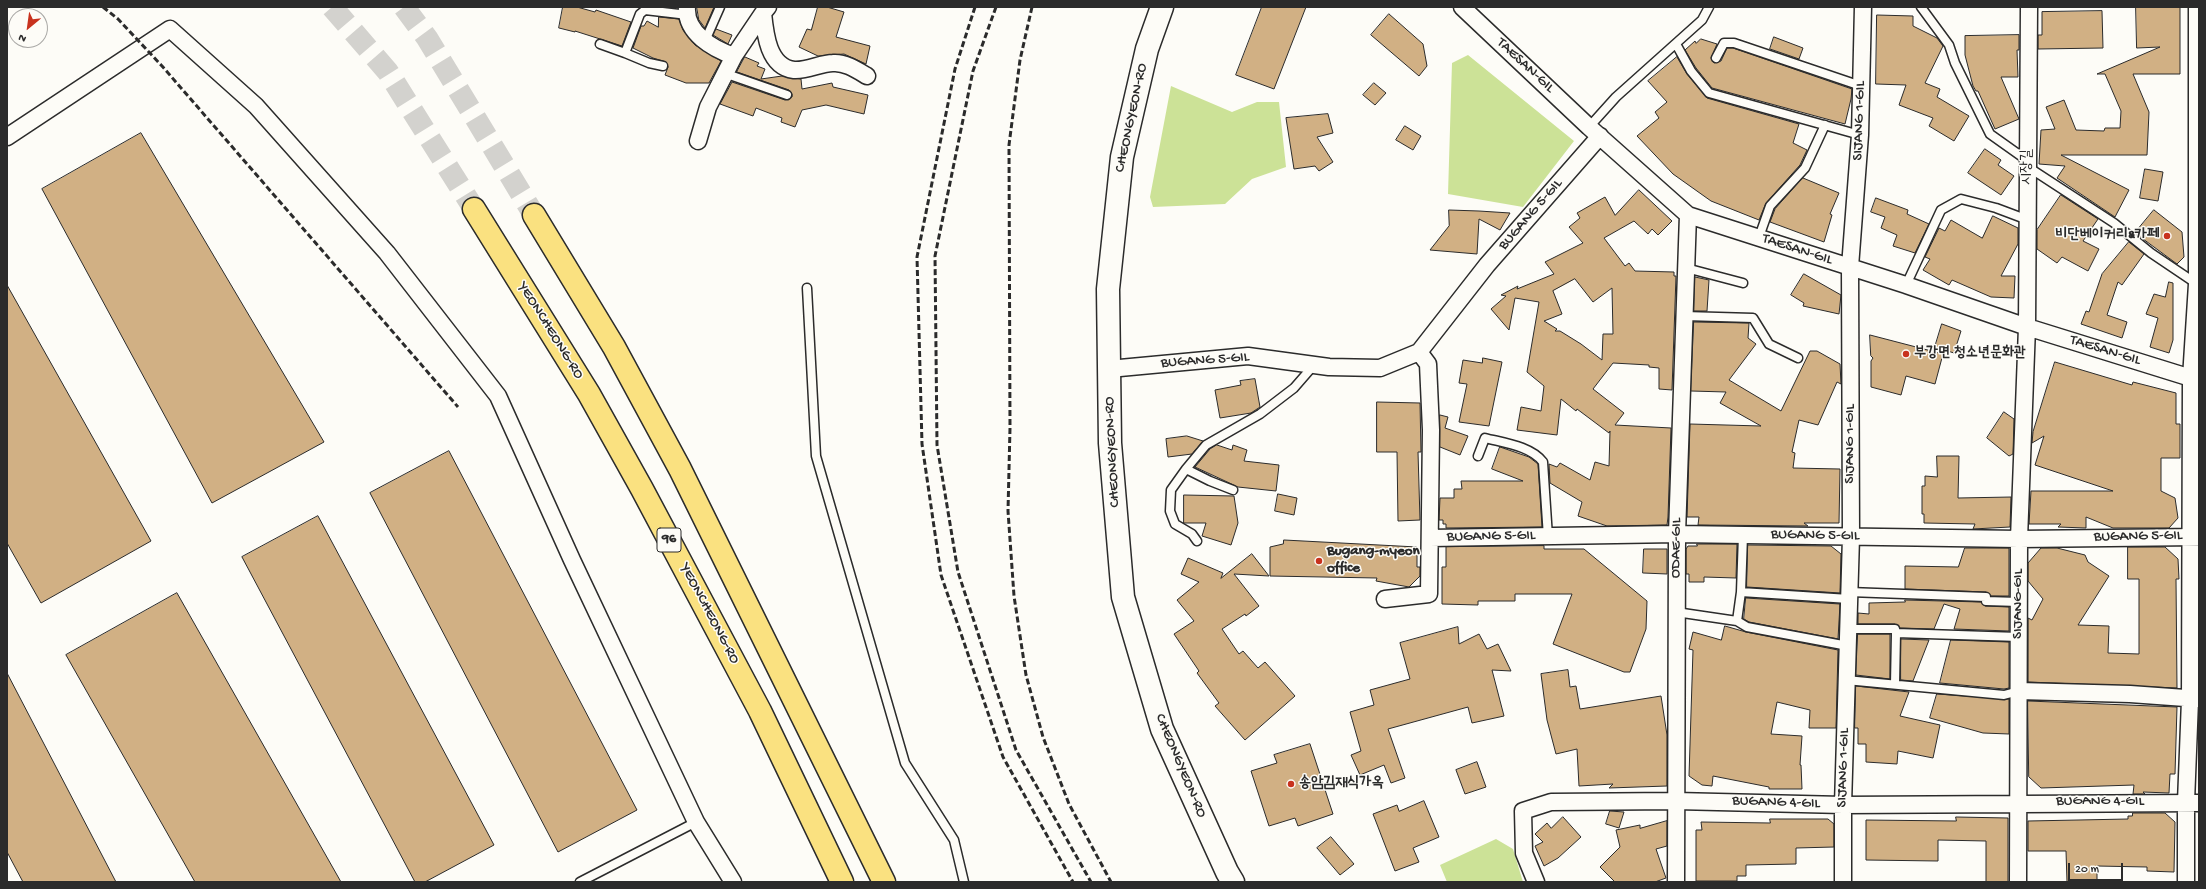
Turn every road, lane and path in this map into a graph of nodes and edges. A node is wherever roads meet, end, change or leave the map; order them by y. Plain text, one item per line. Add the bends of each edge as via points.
1 (720, 7) edge
2 (1162, 7) edge
3 (1462, 7) edge
4 (1709, 7) edge
5 (1863, 7) edge
6 (1921, 7) edge
7 (2029, 7) edge
8 (2197, 7) edge
9 (765, 10) edge
10 (688, 11) edge
11 (705, 41) junction
12 (600, 44) dead end
13 (1676, 44) junction
14 (625, 53) junction
15 (734, 56) junction
16 (1716, 58) dead end
17 (663, 66) dead end
18 (724, 73) junction
19 (867, 76) dead end
20 (1861, 86) junction
21 (787, 95) dead end
22 (1825, 125) junction
23 (1595, 131) junction
24 (1860, 135) junction
25 (7, 137) edge
26 (698, 141) dead end
27 (2028, 164) junction
28 (474, 209) tunnel mouth
29 (534, 215) tunnel mouth
30 (1688, 215) junction
31 (2028, 220) junction
32 (1759, 237) junction
33 (1850, 267) junction
34 (1686, 268) junction
35 (1743, 283) dead end
36 (1906, 285) junction
37 (2197, 287) edge
38 (807, 288) dead end
39 (1684, 316) junction
40 (2028, 327) junction
41 (1419, 352) junction
42 (1798, 358) dead end
43 (1314, 365) junction
44 (1109, 369) junction
45 (2195, 378) edge
46 (1478, 456) dead end
47 (1186, 468) junction
48 (1234, 490) dead end
49 (1677, 534) junction
50 (1743, 535) junction
51 (1548, 536) junction
52 (1851, 536) junction
53 (2195, 537) edge
54 (1430, 538) junction
55 (2018, 539) junction
56 (1197, 541) dead end
57 (1741, 592) junction
58 (1849, 595) junction
59 (1385, 599) dead end
60 (2018, 602) junction
61 (1676, 612) junction
62 (1737, 621) junction
63 (1848, 629) junction
64 (1896, 633) junction
65 (2019, 637) junction
66 (1848, 646) junction
67 (1846, 680) junction
68 (1895, 684) junction
69 (2019, 691) junction
70 (2195, 700) edge
71 (1676, 801) junction
72 (2019, 802) junction
73 (2192, 802) edge
74 (1843, 805) junction
75 (696, 822) junction
76 (580, 882) edge
77 (733, 882) edge
78 (842, 882) edge
79 (884, 882) edge
80 (964, 882) edge
81 (1233, 882) edge
82 (1536, 882) edge
83 (1676, 882) edge
84 (1843, 882) edge
85 (2018, 882) edge
86 (2186, 882) edge

1 - 11 lane
2 - 44 main road, CHEONGYEON-RO via 1147,49 1122,157 1108,289
3 - 23 street, TAESAN-GIL
4 - 13 lane via 1702,20
5 - 20 street, SIJANG 1-GIL
6 - 27 lane via 1949,45 1955,63 1990,134
7 - 27 street, 시장길
8 - 37 street
9 - 15 street
9 - 19 street via 765,41 777,62 794,70 834,62 854,68
10 - 11 street via 691,26
10 - 14 lane via 645,10 640,14
11 - 15 street via 717,50
12 - 14 lane
13 - 22 lane via 1691,71 1709,93
13 - 23 lane via 1616,97
14 - 17 lane
15 - 18 street
16 - 20 lane via 1724,43 1734,43
18 - 21 lane
18 - 26 street via 708,107
20 - 24 street, SIJANG 1-GIL
22 - 24 lane
22 - 32 lane via 1805,168 1770,206
23 - 30 street, TAESAN-GIL
23 - 41 street, BUGANG 5-GIL
24 - 33 street, SIJANG 1-GIL
25 - 75 street via 170,29 256,106 387,253 498,396 572,560
27 - 31 street, 시장길
27 - 37 lane via 2114,223
28 - 78 highway, YEONCHEONG-RO / 96 via 588,394 642,490 760,711
29 - 79 highway via 614,347 680,469
30 - 32 street, TAESAN-GIL
30 - 34 street, ODAE-GIL
31 - 36 lane via 1961,199 1941,210
31 - 40 street, 시장길
32 - 33 street, TAESAN-GIL
33 - 36 street, TAESAN-GIL
33 - 52 street, SIJANG 1-GIL
34 - 35 lane
34 - 39 street, ODAE-GIL
36 - 40 street, TAESAN-GIL
37 - 45 street
38 - 80 lane via 816,456 905,763 954,840
39 - 42 lane via 1753,318 1769,344
39 - 49 street, ODAE-GIL
40 - 45 street, TAESAN-GIL
40 - 55 street, SIJANG-GIL
41 - 43 street, BUGANG 5-GIL via 1380,368
41 - 54 street, BUGANG 5-GIL via 1428,364 1431,430
43 - 44 street, BUGANG 5-GIL via 1248,356
43 - 47 lane via 1294,388 1260,414 1206,445
44 - 81 main road, CHEONGYEON-RO via 1110,443 1123,597 1162,729
45 - 53 street
46 - 51 lane via 1485,438 1537,454 1543,462
47 - 48 lane
47 - 56 lane via 1171,490 1170,511 1175,524 1192,534
49 - 50 street, BUGANG 5-GIL
49 - 51 street, BUGANG 5-GIL
49 - 61 street, ODAE-GIL
50 - 52 street, BUGANG 5-GIL
50 - 57 lane
51 - 54 street, BUGANG 5-GIL
52 - 55 street, BUGANG 5-GIL
52 - 58 street, SIJANG 1-GIL
53 - 55 street, BUGANG 5-GIL
53 - 70 street
54 - 59 street, BUGANG 5-GIL via 1429,594
55 - 60 street, SIJANG-GIL
57 - 58 lane
57 - 62 lane
58 - 60 lane via 1986,597 1986,601
58 - 63 street, SIJANG 1-GIL
60 - 65 street, SIJANG-GIL
61 - 62 lane
61 - 71 street, ODAE-GIL
62 - 66 lane via 1747,627
63 - 64 lane via 1895,629
63 - 66 street, SIJANG 1-GIL
64 - 65 lane
64 - 68 lane
65 - 69 street, SIJANG-GIL
66 - 67 street, SIJANG 1-GIL
67 - 68 lane
67 - 74 street, SIJANG 1-GIL
68 - 69 lane via 2004,695
69 - 70 street via 2130,694
69 - 72 street, SIJANG-GIL
70 - 73 street
71 - 74 street, BUGANG 4-GIL
71 - 82 street, BUGANG 4-GIL via 1551,802 1523,811 1524,853
71 - 83 street, ODAE-GIL
72 - 73 street, BUGANG 4-GIL
72 - 74 street, BUGANG 4-GIL
72 - 85 street, SIJANG-GIL
73 - 86 street
74 - 84 street, SIJANG 1-GIL
75 - 76 lane
75 - 77 street

